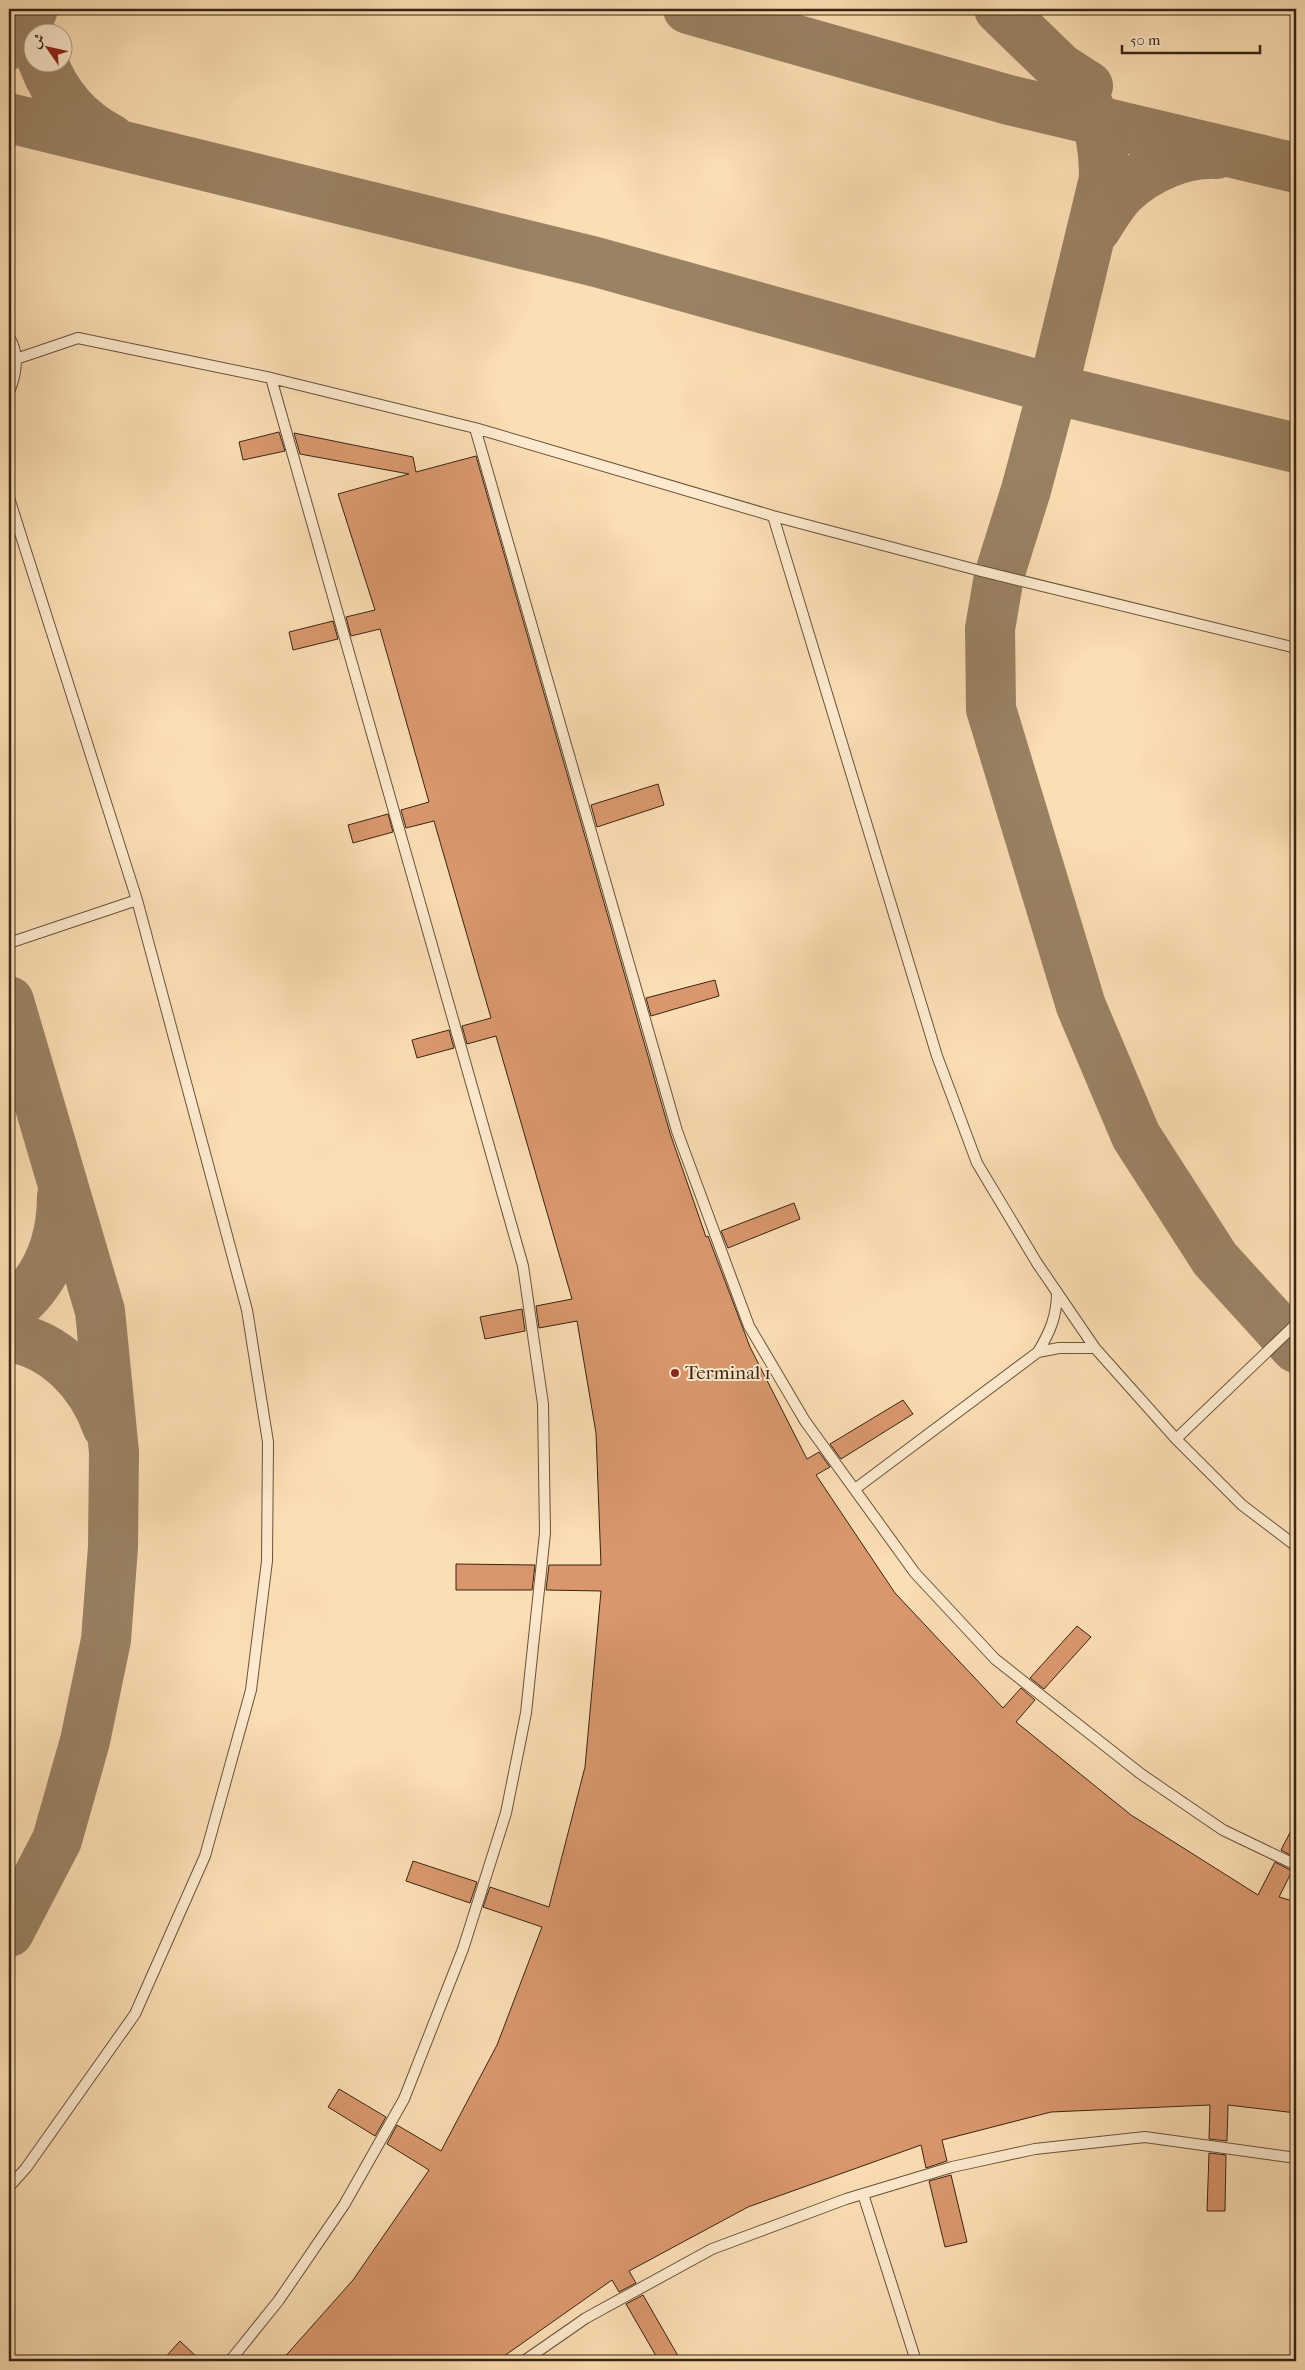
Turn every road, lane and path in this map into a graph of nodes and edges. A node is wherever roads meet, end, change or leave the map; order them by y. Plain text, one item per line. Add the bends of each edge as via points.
1 (9, 337) edge
2 (16, 359) junction
3 (271, 378) junction
4 (9, 392) edge
5 (475, 428) junction
6 (9, 498) edge
7 (773, 516) junction
8 (1296, 648) edge
9 (137, 900) junction
10 (9, 943) edge
11 (1057, 1292) junction
12 (1296, 1324) edge
13 (1096, 1348) junction
14 (1038, 1352) junction
15 (1176, 1439) junction
16 (855, 1490) junction
17 (1296, 1546) edge
18 (1296, 1865) edge
19 (1296, 2158) edge
20 (9, 2187) edge
21 (863, 2194) junction
22 (230, 2361) edge
23 (524, 2361) edge
24 (916, 2361) edge

1 - 2 lane
2 - 3 lane via 78,338
2 - 4 lane via 15,376
3 - 5 lane
3 - 22 lane via 523,1266 543,1404 545,1532 526,1713 506,1813 463,1949 404,2099 344,2205 279,2300
5 - 7 lane
5 - 16 lane via 677,1131 749,1326 805,1421
6 - 9 lane
7 - 8 lane via 999,576
7 - 11 lane via 937,1056 977,1163
9 - 10 lane
9 - 20 lane via 246,1310 268,1442 267,1561 251,1690 206,1856 135,2014 26,2168
11 - 13 lane
11 - 14 lane via 1057,1311 1050,1334
12 - 15 lane
13 - 14 lane via 1059,1348
13 - 15 lane
14 - 16 lane
15 - 17 lane via 1242,1504
16 - 18 lane via 915,1573 995,1659 1141,1774 1223,1830
19 - 21 lane via 1145,2137 1035,2149 952,2167
21 - 23 lane via 712,2248 586,2318
21 - 24 lane

